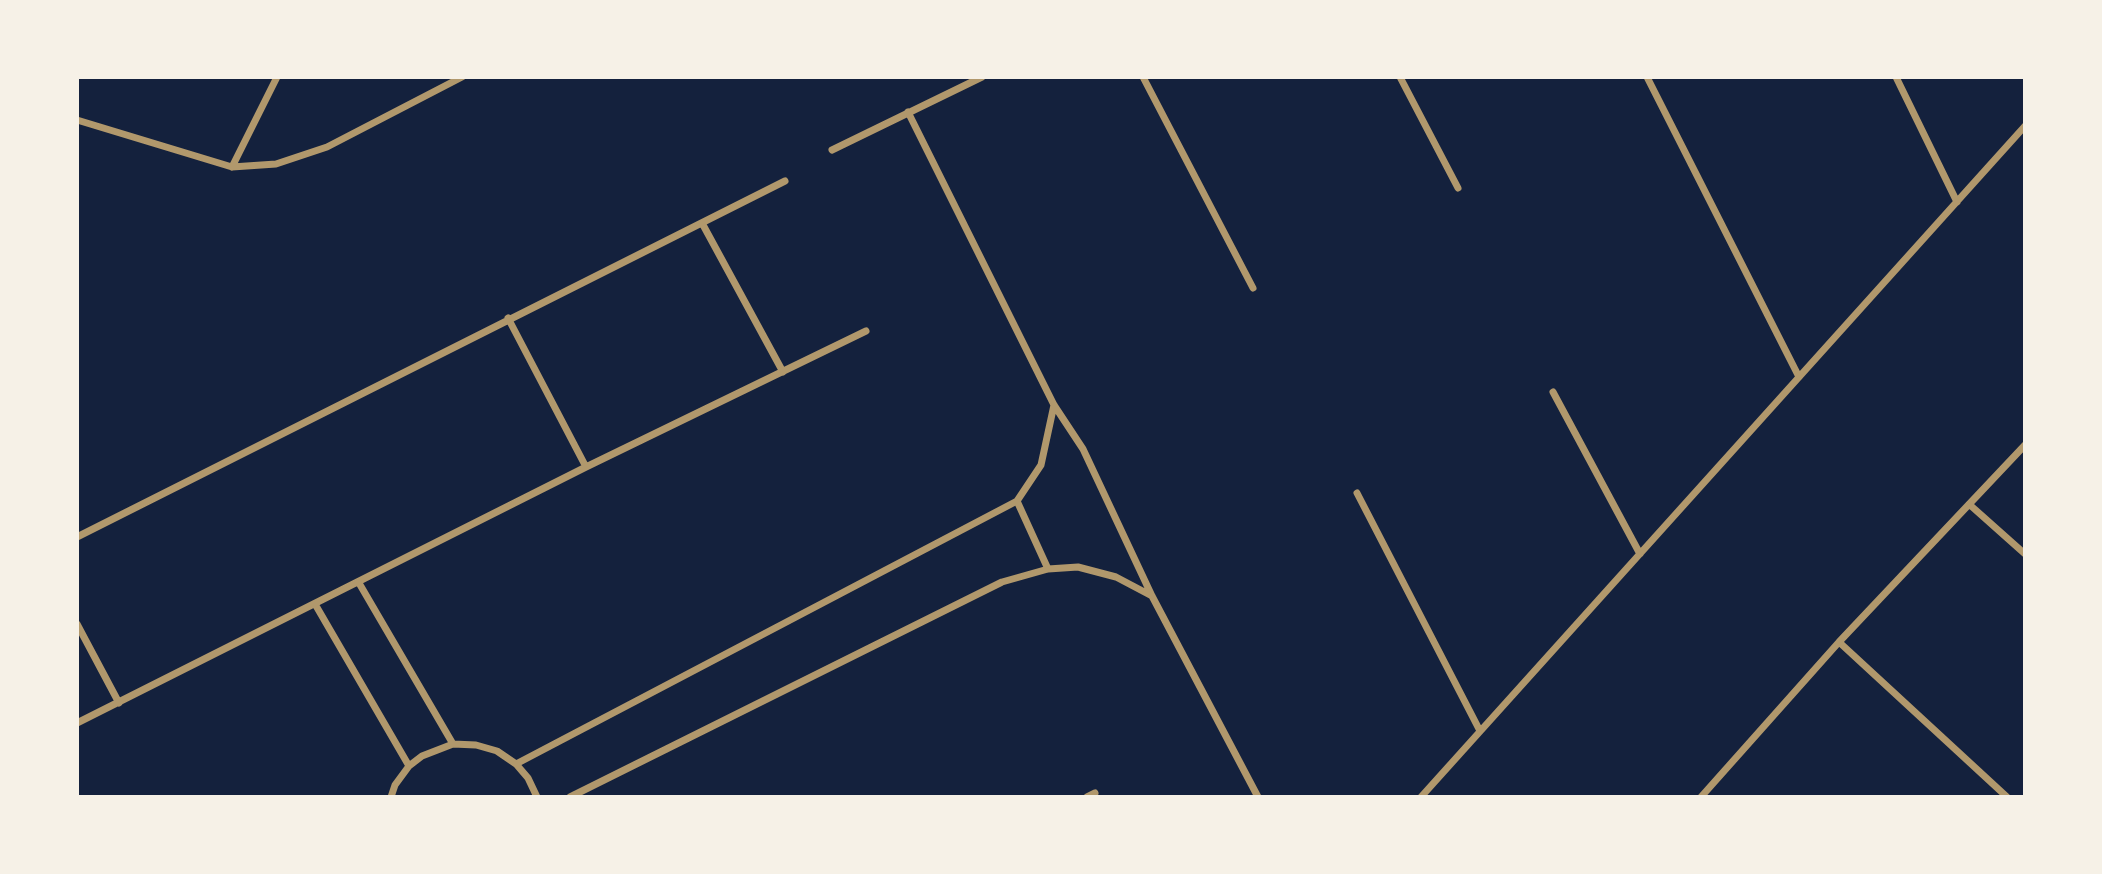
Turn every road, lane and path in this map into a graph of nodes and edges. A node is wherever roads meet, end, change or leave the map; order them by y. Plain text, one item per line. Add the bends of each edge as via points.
1 (277, 77) edge
2 (462, 77) edge
3 (982, 77) edge
4 (1143, 77) edge
5 (1400, 77) edge
6 (1647, 77) edge
7 (1896, 77) edge
8 (908, 112) junction
9 (77, 120) edge
10 (2025, 126) edge
11 (832, 150) dead end
12 (232, 167) junction
13 (785, 181) dead end
14 (1458, 188) dead end
15 (1957, 202) junction
16 (702, 223) junction
17 (1253, 288) dead end
18 (508, 318) junction
19 (866, 331) dead end
20 (783, 372) junction
21 (1799, 377) junction
22 (1553, 392) dead end
23 (1054, 405) junction
24 (2025, 444) edge
25 (586, 467) junction
26 (1357, 492) dead end
27 (1017, 501) junction
28 (1970, 505) junction
29 (77, 537) edge
30 (1640, 554) junction
31 (2025, 554) edge
32 (1048, 569) junction
33 (359, 583) junction
34 (1152, 596) junction
35 (315, 604) junction
36 (77, 624) edge
37 (1839, 642) junction
38 (118, 703) junction
39 (77, 723) edge
40 (1480, 731) junction
41 (453, 744) junction
42 (516, 764) junction
43 (409, 766) junction
44 (1095, 793) dead end
45 (1705, 795) edge
46 (391, 797) edge
47 (537, 797) edge
48 (570, 797) edge
49 (1087, 797) edge
50 (1258, 797) edge
51 (1421, 797) edge
52 (2007, 797) edge

1 - 12 street
2 - 12 street via 327,147 276,164
3 - 8 street
4 - 17 street
5 - 14 street
6 - 21 street
7 - 15 street
8 - 11 street
8 - 23 street
9 - 12 street
10 - 15 street
13 - 16 street
15 - 21 street
16 - 18 street
16 - 20 street
18 - 25 street
18 - 29 street
19 - 20 street
20 - 25 street
21 - 30 street
22 - 30 street
23 - 27 street via 1041,465
23 - 34 street via 1083,449
24 - 28 street
25 - 33 street
26 - 40 street
27 - 32 street
27 - 42 street
28 - 31 street
28 - 37 street
30 - 40 street
32 - 34 street via 1078,567 1116,577
32 - 48 street via 1002,582
33 - 35 street
33 - 41 street
34 - 50 street
35 - 38 street
35 - 43 street
36 - 38 street
37 - 45 street
37 - 52 street
38 - 39 street
40 - 51 street
41 - 42 street via 476,744
41 - 43 street
42 - 47 street
43 - 46 street
44 - 49 street

